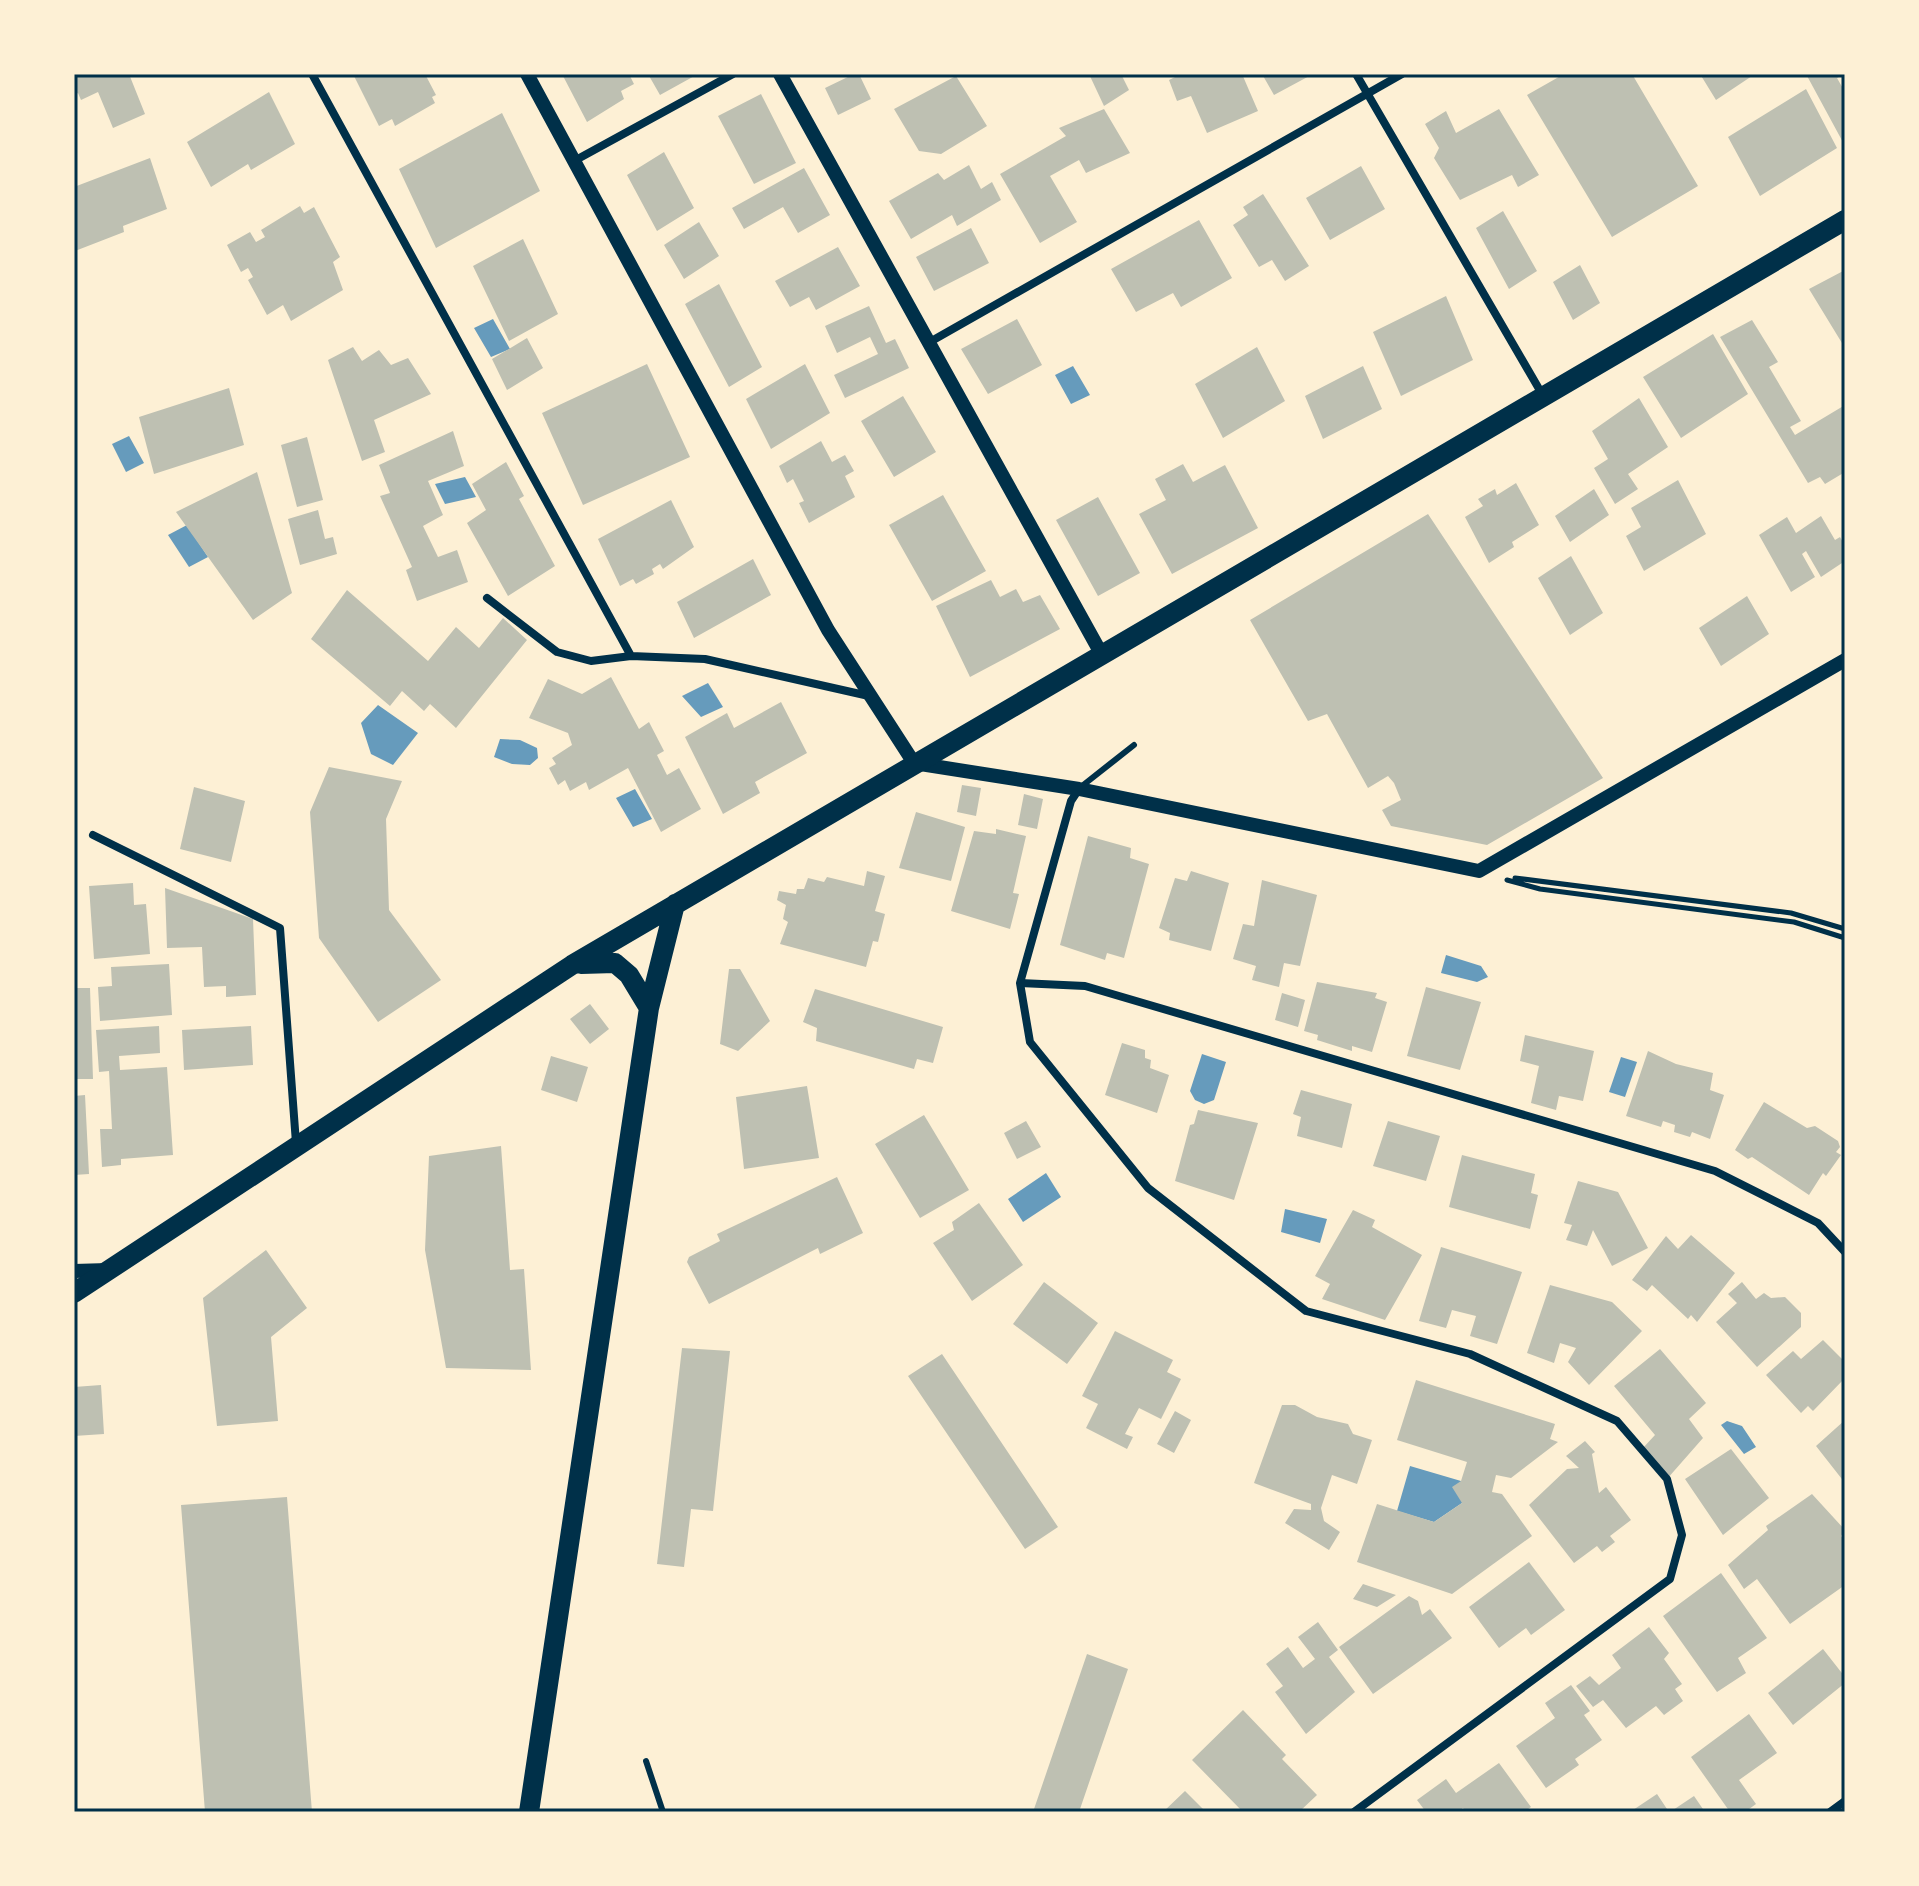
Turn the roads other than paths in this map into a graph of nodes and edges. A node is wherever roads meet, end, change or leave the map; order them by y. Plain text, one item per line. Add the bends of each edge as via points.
1 (312, 74) edge
2 (527, 74) edge
3 (733, 74) edge
4 (780, 74) edge
5 (1356, 74) edge
6 (1402, 74) edge
7 (1368, 94) junction
8 (574, 161) junction
9 (1845, 220) edge
10 (928, 343) junction
11 (1545, 398) junction
12 (487, 598) dead end
13 (1102, 655) junction
14 (631, 656) junction
15 (1845, 660) edge
16 (869, 696) junction
17 (1134, 745) dead end
18 (914, 763) junction
19 (1079, 789) junction
20 (93, 835) dead end
21 (675, 904) junction
22 (572, 965) junction
23 (1020, 983) junction
24 (649, 1008) junction
25 (296, 1148) junction
26 (1845, 1252) edge
27 (108, 1270) junction
28 (74, 1271) edge
29 (74, 1293) edge
30 (646, 1761) dead end
31 (1845, 1801) edge
32 (529, 1812) edge
33 (663, 1812) edge
34 (1354, 1812) edge
35 (1830, 1812) edge

1 - 14 street
2 - 8 street
3 - 8 street
4 - 10 street
5 - 7 street
6 - 7 street
7 - 10 street
7 - 11 street
8 - 16 street via 828,630
9 - 11 main road
10 - 13 street
11 - 13 main road
12 - 14 street via 557,652 591,661
13 - 18 main road
14 - 16 street via 705,659
15 - 19 street via 1479,871
16 - 18 street
17 - 19 lane
18 - 19 street
18 - 21 main road
19 - 23 street via 1071,801
20 - 25 street via 280,928
21 - 22 main road
21 - 24 main road
22 - 24 main road via 615,963
22 - 25 main road
23 - 26 street via 1085,986 1715,1171 1818,1223
23 - 34 street via 1030,1042 1148,1188 1306,1311 1470,1354 1617,1421 1667,1479 1682,1535 1670,1579
24 - 32 main road
25 - 27 main road
27 - 28 street
27 - 29 main road
30 - 33 lane
31 - 35 street

